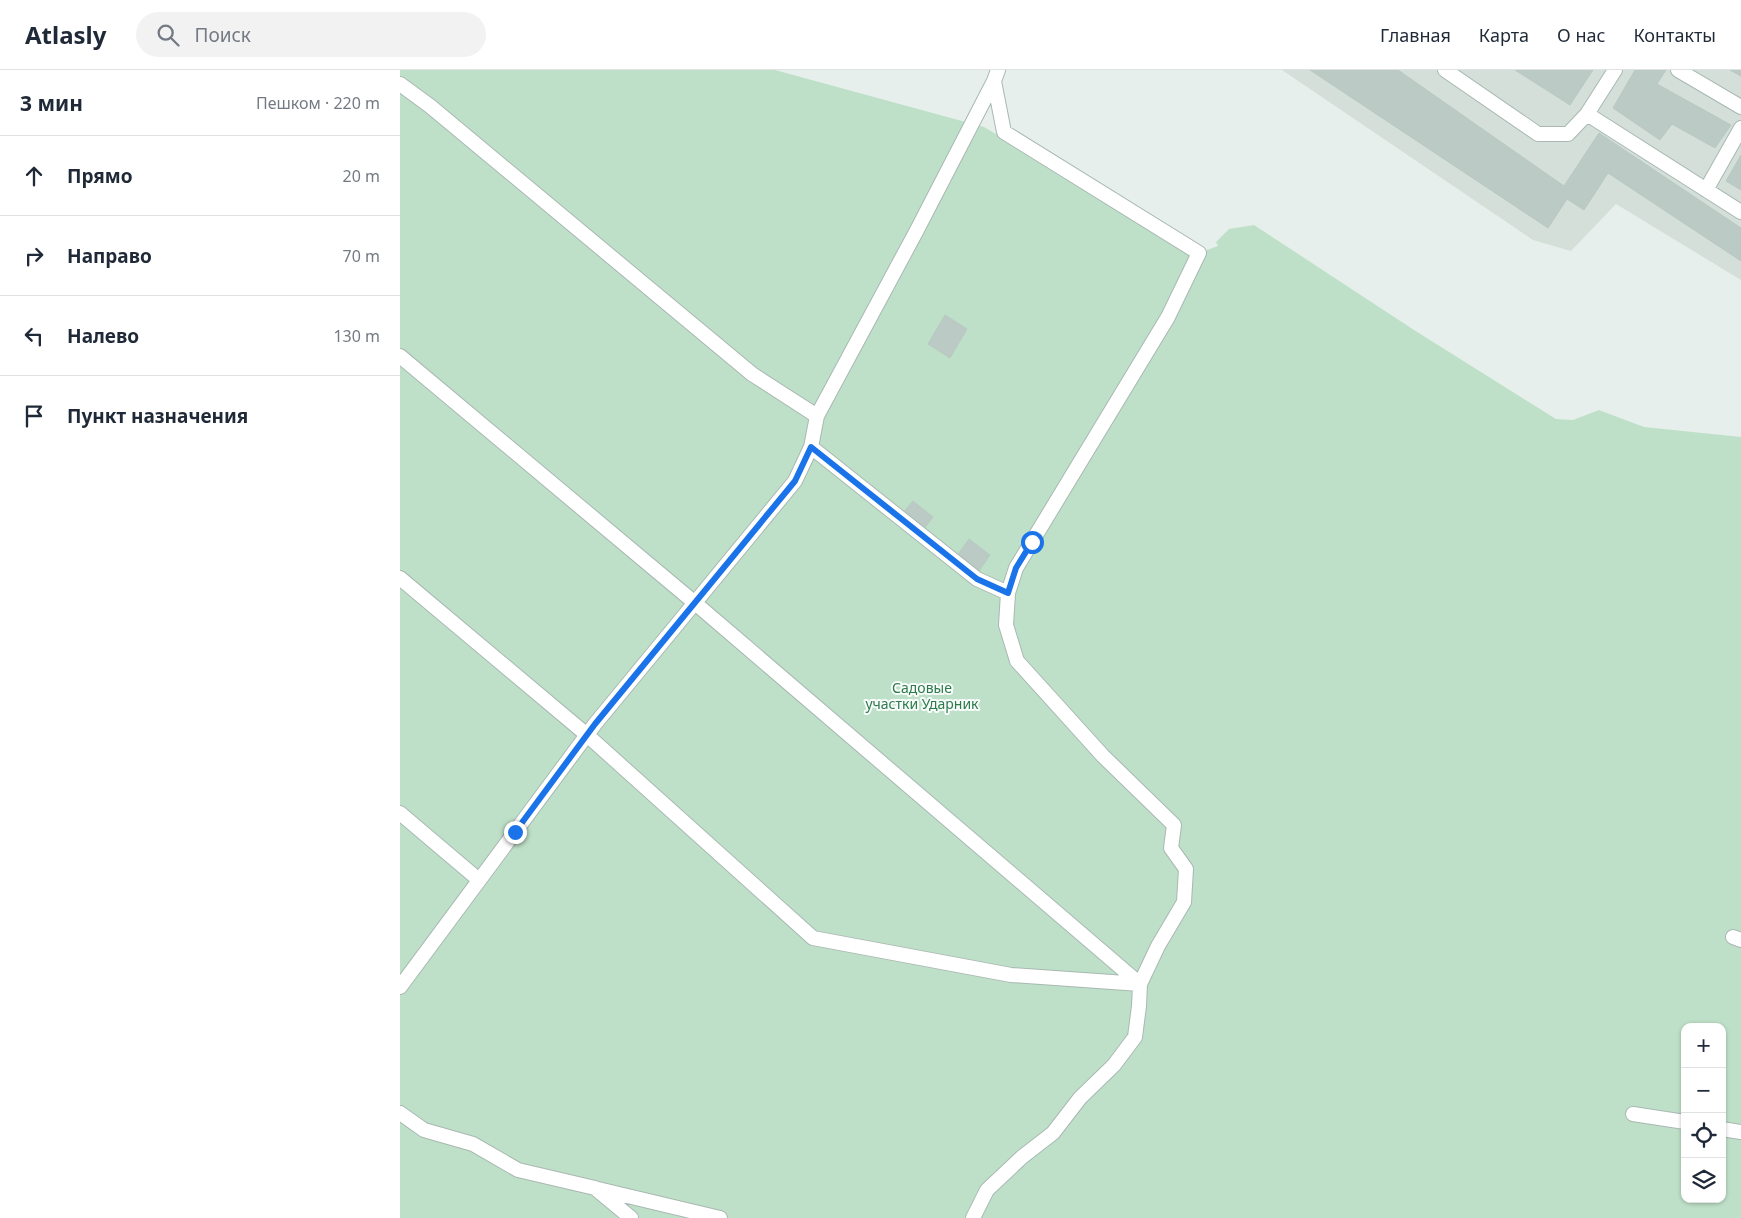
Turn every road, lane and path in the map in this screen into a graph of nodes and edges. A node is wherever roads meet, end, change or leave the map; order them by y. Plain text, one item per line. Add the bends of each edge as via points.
1 (1445, 70) edge
2 (1615, 70) edge
3 (1678, 70) edge
4 (996, 76) edge
5 (400, 84) edge
6 (1741, 107) edge
7 (1587, 114) junction
8 (1741, 128) edge
9 (1706, 190) junction
10 (1741, 212) edge
11 (400, 356) edge
12 (817, 416) junction
13 (811, 447) junction
14 (400, 578) edge
15 (1008, 593) junction
16 (694, 603) junction
17 (587, 736) junction
18 (400, 813) edge
19 (479, 880) junction
20 (405, 970) edge
21 (1140, 984) junction
22 (400, 986) edge
23 (400, 1113) edge
24 (1633, 1114) dead end
25 (1681, 1121) edge
26 (1726, 1130) edge
27 (1741, 1132) edge
28 (595, 1188) junction
29 (631, 1218) edge
30 (720, 1218) edge
31 (973, 1218) edge

1 - 7 lane via 1538,134 1568,134
2 - 7 lane
3 - 6 lane
4 - 12 lane
4 - 15 lane via 1004,132 1200,253 1168,316 1016,568
5 - 12 lane via 752,374
7 - 9 lane
8 - 9 lane
9 - 10 lane
11 - 16 lane
12 - 13 lane
13 - 15 lane via 977,579
13 - 16 lane via 795,481
14 - 17 lane
15 - 21 lane via 1006,625 1018,661 1103,756 1174,825 1171,848 1186,869 1184,902
16 - 17 lane
16 - 21 lane
17 - 19 lane
17 - 21 lane via 812,938 1011,975
18 - 19 lane
19 - 20 lane
20 - 22 lane
21 - 31 lane via 1135,1037 1053,1133 987,1190
23 - 28 lane via 424,1130 473,1144 518,1170
24 - 25 lane
26 - 27 lane
28 - 29 lane
28 - 30 lane

